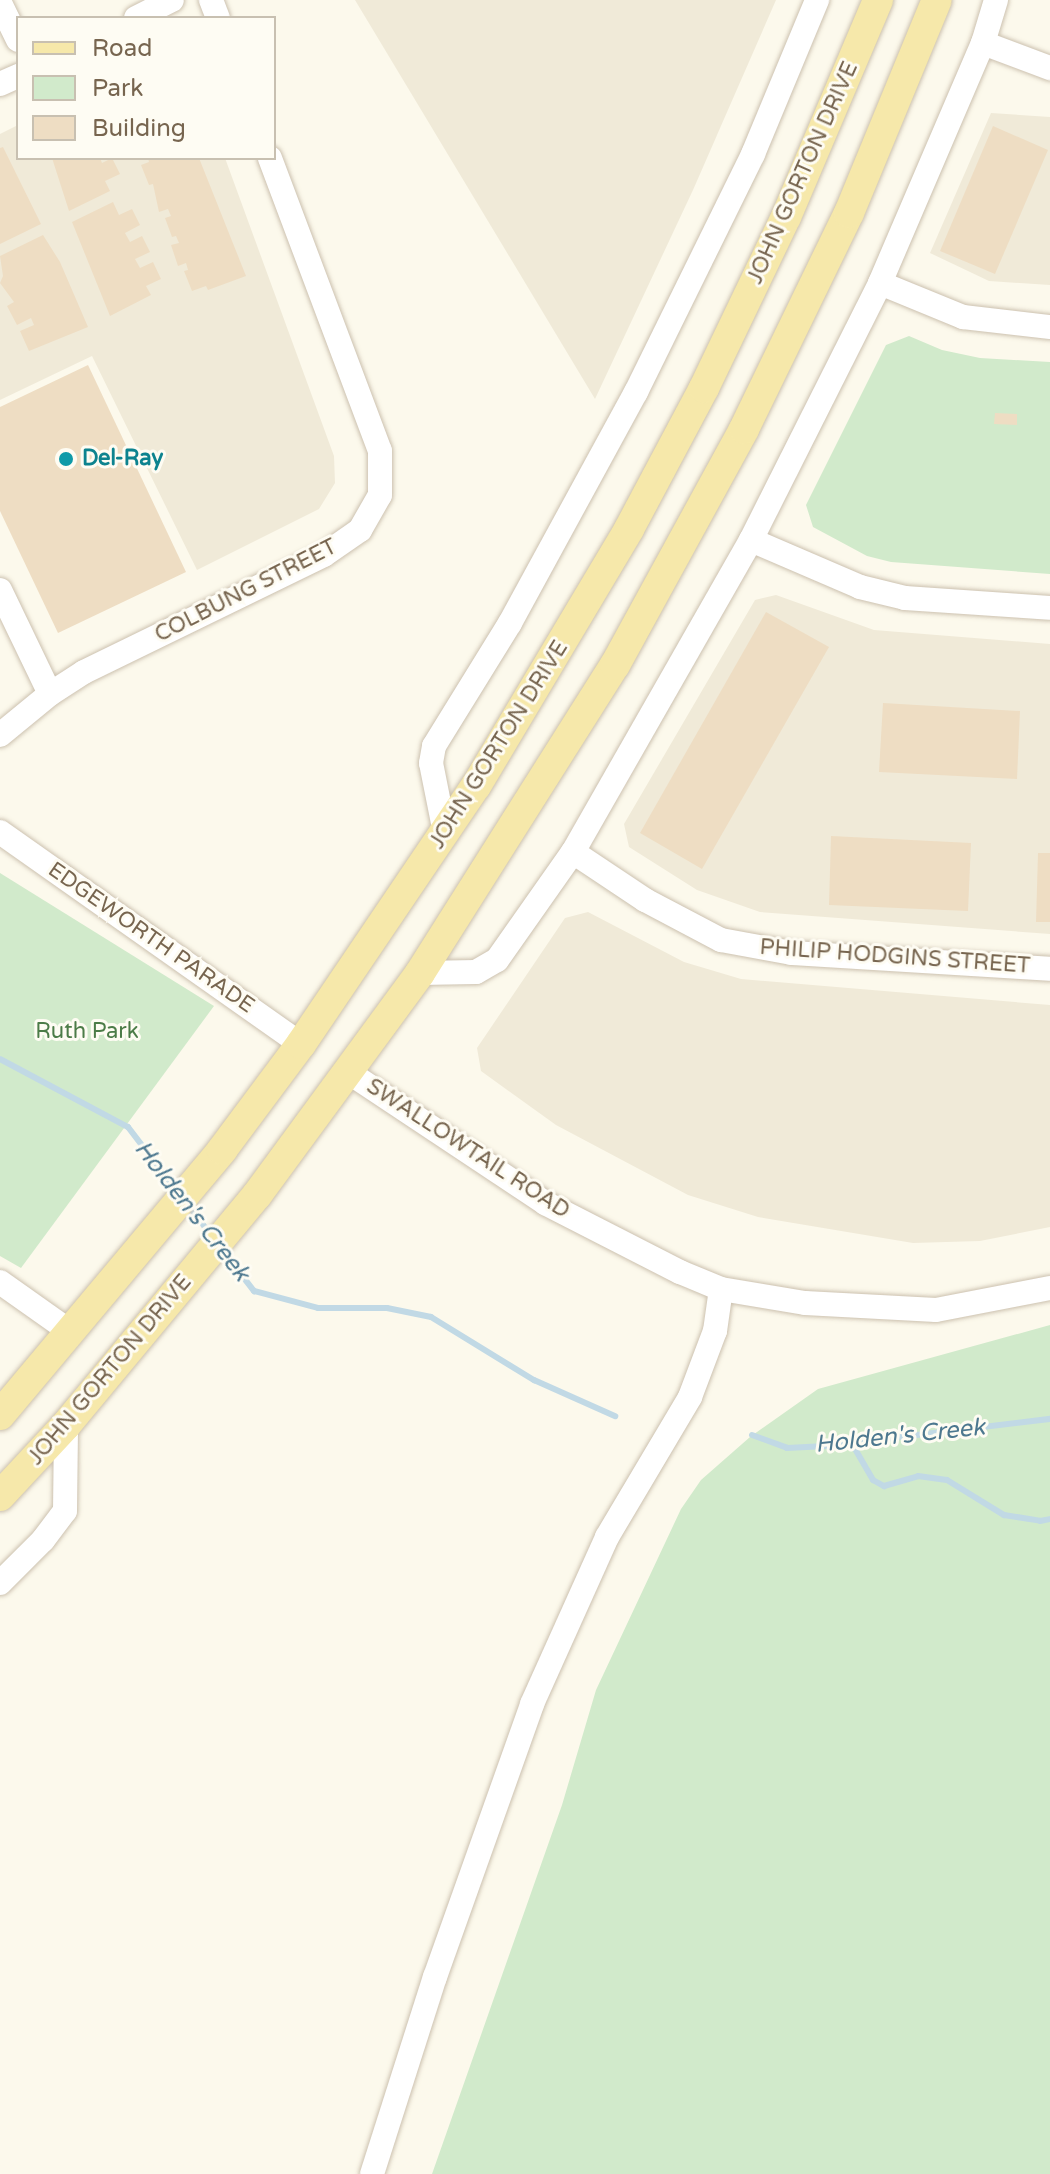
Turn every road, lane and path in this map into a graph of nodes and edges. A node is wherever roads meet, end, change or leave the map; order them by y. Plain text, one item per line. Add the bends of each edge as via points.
1 (172, 0) edge
2 (817, 0) edge
3 (878, 0) edge
4 (937, 0) edge
5 (996, 0) edge
6 (0, 3) edge
7 (140, 16) edge
8 (16, 36) edge
9 (983, 43) junction
10 (1050, 68) edge
11 (271, 160) edge
12 (880, 283) junction
13 (1050, 327) edge
14 (751, 540) junction
15 (0, 590) edge
16 (1050, 608) edge
17 (50, 694) junction
18 (0, 735) edge
19 (0, 832) edge
20 (445, 833) junction
21 (573, 852) junction
22 (1050, 969) edge
23 (420, 973) junction
24 (301, 1044) junction
25 (348, 1072) junction
26 (0, 1282) edge
27 (1050, 1288) edge
28 (721, 1289) junction
29 (72, 1333) junction
30 (0, 1415) edge
31 (66, 1425) junction
32 (0, 1496) edge
33 (0, 1583) edge
34 (372, 2174) edge

1 - 7 street
2 - 20 street via 753,154 636,392 510,623 434,746 431,763
3 - 20 main road, JOHN GORTON DRIVE via 786,217 704,388 562,646
4 - 23 main road, JOHN GORTON DRIVE via 849,213 708,497 615,665
5 - 9 street
6 - 8 street
9 - 10 street
9 - 12 street
11 - 17 street, COLBUNG STREET via 380,451 380,495 360,530 324,555 84,672
12 - 13 street via 963,317
12 - 14 street
14 - 16 street via 860,587 905,598
14 - 21 street
15 - 17 street
17 - 18 street, COLBUNG STREET
19 - 24 street, EDGEWORTH PARADE
20 - 24 main road, JOHN GORTON DRIVE
21 - 22 street, PHILIP HODGINS STREET via 645,900 721,940 792,953
21 - 23 street via 497,960 476,972
23 - 25 main road, JOHN GORTON DRIVE
24 - 29 main road, JOHN GORTON DRIVE
25 - 28 street, SWALLOWTAIL ROAD via 545,1203
25 - 31 main road, JOHN GORTON DRIVE via 257,1195
26 - 29 street
27 - 28 street, SWALLOWTAIL ROAD via 936,1310 805,1303
28 - 34 street via 715,1331 690,1397 607,1537 555,1646 435,1977
29 - 30 main road, JOHN GORTON DRIVE
31 - 32 main road, JOHN GORTON DRIVE
31 - 33 street via 65,1511

